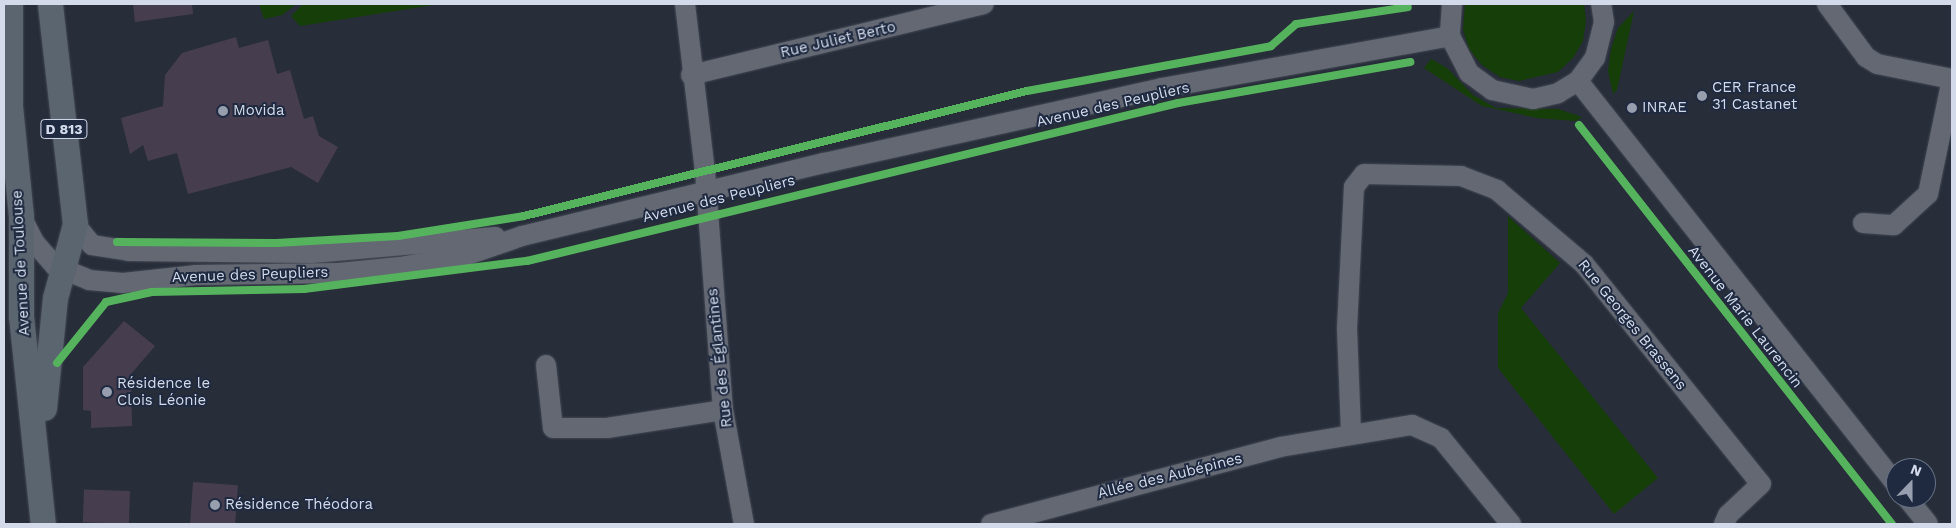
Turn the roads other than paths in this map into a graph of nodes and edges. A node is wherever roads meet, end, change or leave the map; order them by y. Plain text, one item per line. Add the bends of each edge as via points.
1 (10, 4) edge
2 (50, 4) edge
3 (685, 4) edge
4 (984, 4) edge
5 (1452, 4) edge
6 (1601, 4) edge
7 (1827, 4) edge
8 (1450, 36) junction
9 (691, 75) junction
10 (1952, 79) edge
11 (1578, 81) junction
12 (706, 191) junction
13 (21, 216) junction
14 (1863, 223) dead end
15 (522, 236) junction
16 (79, 238) junction
17 (54, 262) junction
18 (22, 275) junction
19 (546, 365) dead end
20 (723, 410) junction
21 (1351, 432) junction
22 (40, 463) junction
23 (1886, 471) edge
24 (1915, 508) edge
25 (44, 524) edge
26 (744, 524) edge
27 (991, 524) edge
28 (1511, 524) edge
29 (1724, 524) edge
30 (1928, 524) edge

1 - 13 main road, Avenue de Toulouse / D 813 via 10,106
2 - 16 main road, Avenue de Toulouse / D 813
3 - 9 street, Rue des Églantines
4 - 9 street, Rue Juliet Berto
5 - 8 street
6 - 11 street via 1604,22 1595,58
7 - 10 street via 1866,57 1877,64
8 - 11 street via 1469,73 1506,96 1533,99 1558,93
8 - 12 street, Avenue des Peupliers via 1162,88
9 - 12 street, Rue des Églantines
10 - 14 street via 1928,194 1894,225
11 - 23 street, Avenue Marie Laurencin
12 - 15 street, Avenue des Peupliers
12 - 20 street, Rue des Églantines
13 - 17 street
13 - 18 main road, Avenue de Toulouse / D 813
15 - 16 street, Avenue des Peupliers via 312,253 128,252
15 - 17 street, Avenue des Peupliers via 464,256 339,273 194,275 123,283 89,280
16 - 17 main road, Avenue de Toulouse / D 813
17 - 18 street
17 - 22 main road, Avenue de Toulouse / D 813
18 - 22 main road, Avenue de Toulouse / D 813 via 21,316
19 - 20 street via 553,428 607,428
20 - 26 street, Rue des Églantines
21 - 27 street, Allée des Aubépines via 1280,447 1192,474 1095,494
21 - 28 street, Allée des Aubépines via 1412,425 1428,429 1441,438
21 - 29 street, Rue Georges Brassens via 1347,330 1354,187 1364,174 1461,176 1497,190 1584,264 1761,484 1728,515
22 - 25 main road, Avenue de Toulouse / D 813
24 - 30 street

